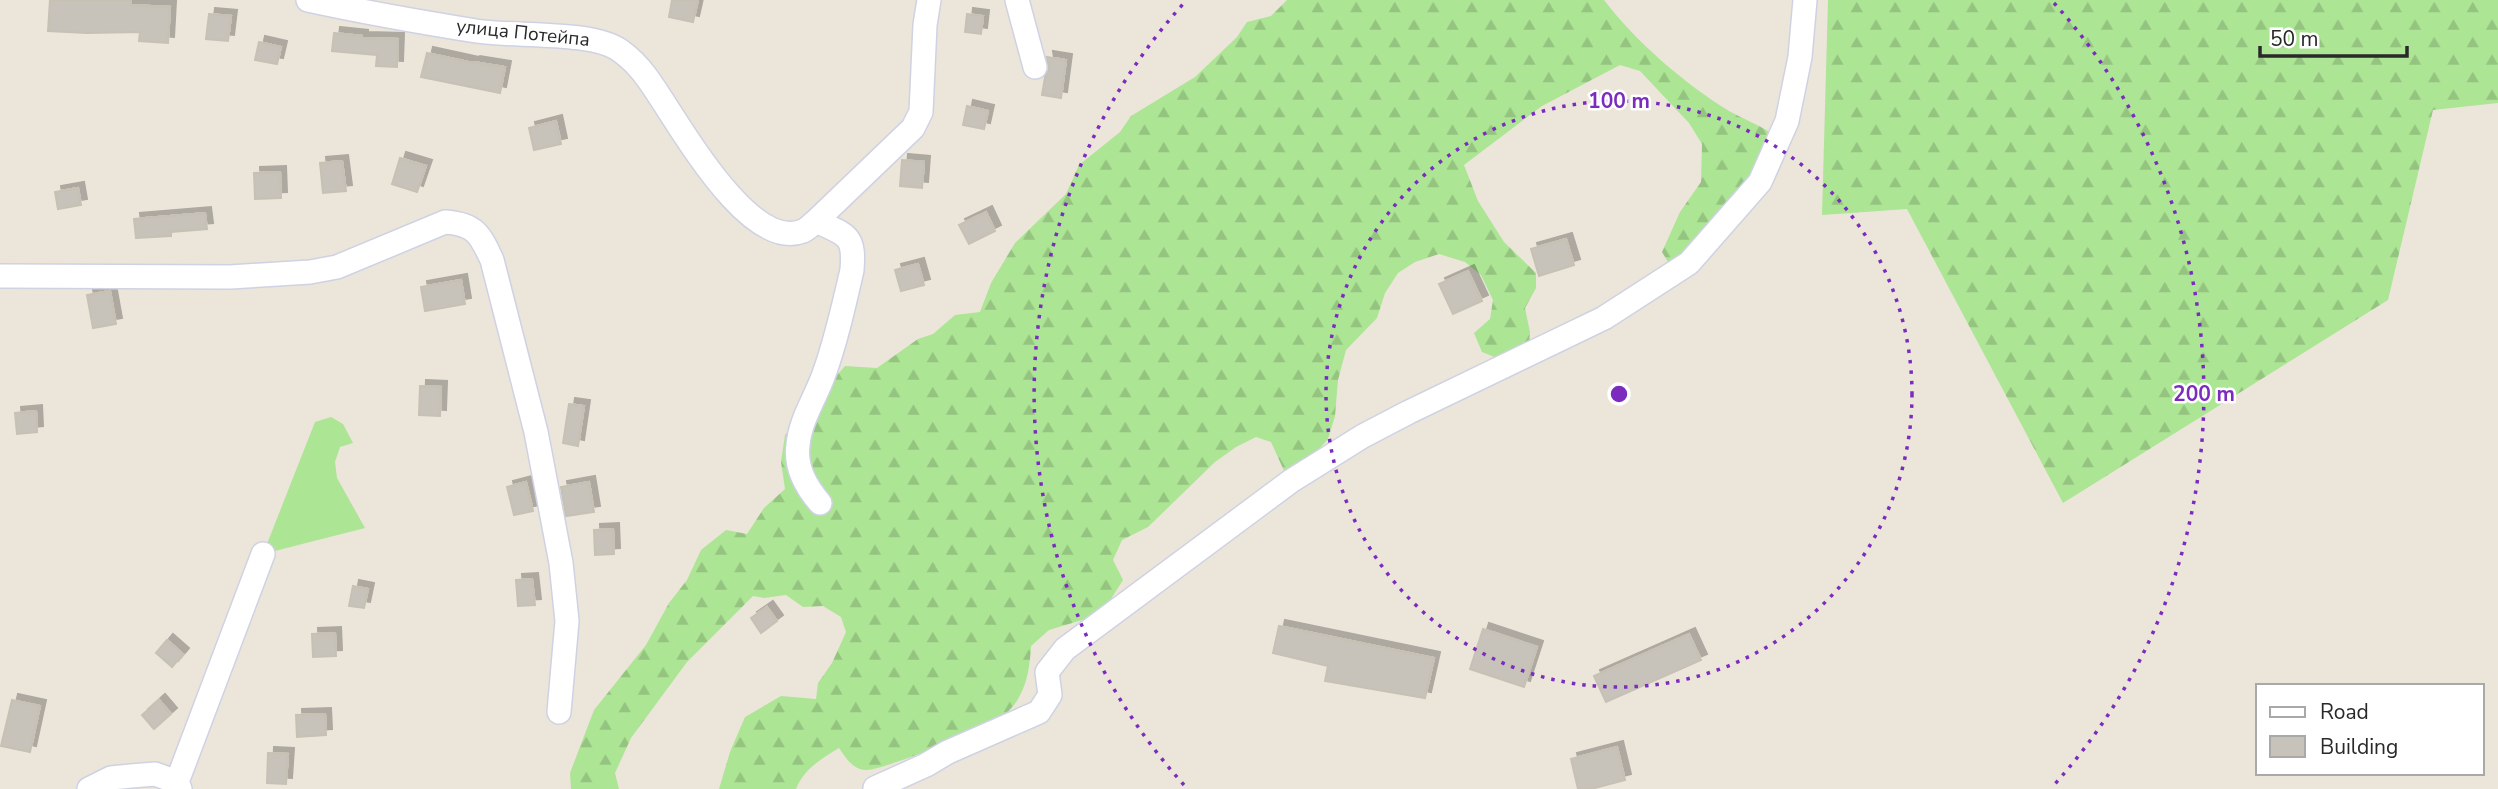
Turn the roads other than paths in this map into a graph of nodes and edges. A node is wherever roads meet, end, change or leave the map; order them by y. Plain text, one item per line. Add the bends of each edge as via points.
1 (308, 0) edge
2 (913, 0) edge
3 (929, 0) edge
4 (1017, 0) edge
5 (1805, 0) edge
6 (925, 25) junction
7 (1035, 67) dead end
8 (816, 221) junction
9 (0, 276) edge
10 (820, 503) dead end
11 (263, 554) dead end
12 (559, 712) dead end
13 (178, 785) edge
14 (89, 789) edge
15 (876, 789) edge

1 - 8 street, улица Потейпа via 479,32 600,41 621,51 645,74 714,176 753,219 770,230 788,233 804,231
2 - 6 street
3 - 6 street
4 - 7 street
5 - 15 street via 1787,121 1760,182 1689,263 1604,318 1409,412 1291,481 1065,649 1047,672 1050,695 1039,712
6 - 8 street via 921,112 913,128
8 - 10 street via 842,233 851,242 853,256 830,358 797,446 808,489
9 - 12 street via 230,277 310,272 346,263 445,222 474,229 492,260 536,432 561,563 567,621
11 - 13 street
13 - 14 street via 155,774 111,778

